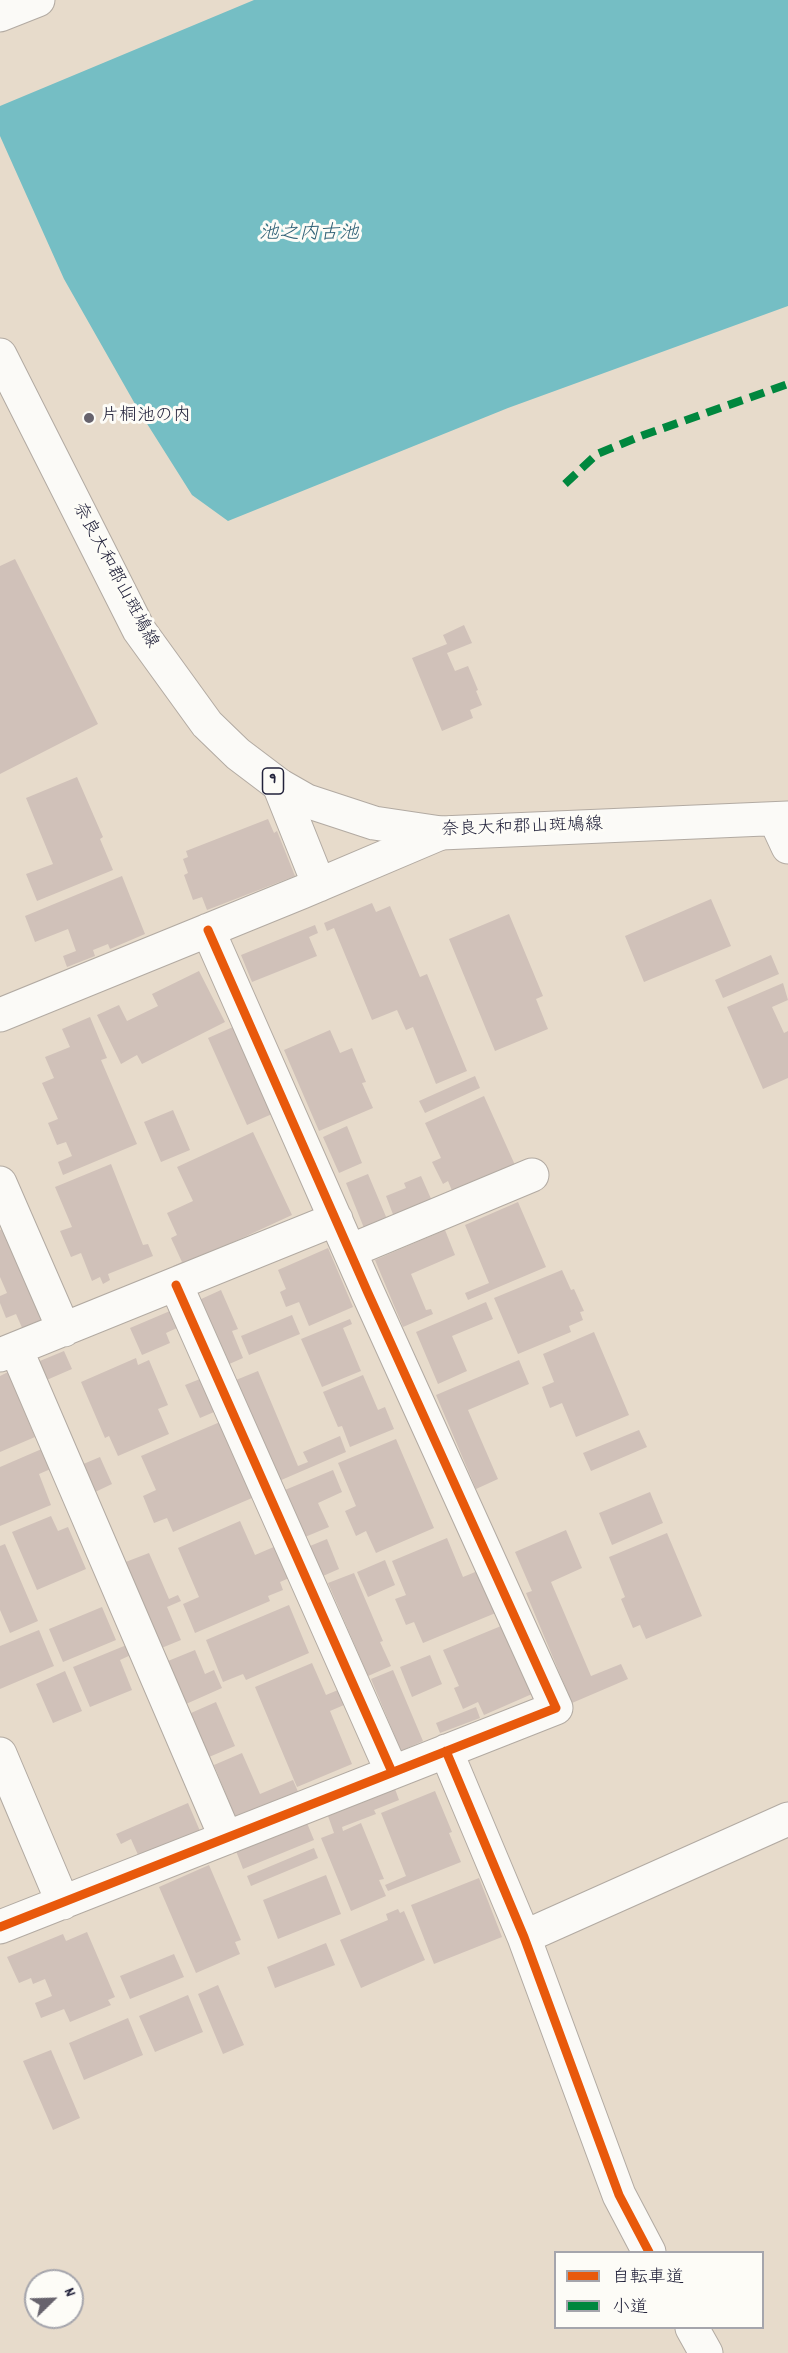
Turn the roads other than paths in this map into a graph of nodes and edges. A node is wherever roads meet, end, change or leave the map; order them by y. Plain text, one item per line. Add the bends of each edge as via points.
1 (38, 0) edge
2 (0, 15) edge
3 (0, 355) edge
4 (279, 785) junction
5 (784, 828) edge
6 (441, 833) junction
7 (319, 885) junction
8 (208, 930) junction
9 (0, 1015) edge
10 (532, 1175) dead end
11 (0, 1183) edge
12 (336, 1219) junction
13 (350, 1251) junction
14 (176, 1285) junction
15 (64, 1330) junction
16 (8, 1352) edge
17 (446, 1751) junction
18 (0, 1754) edge
19 (392, 1772) junction
20 (788, 1820) edge
21 (226, 1838) junction
22 (63, 1902) junction
23 (0, 1927) edge
24 (524, 1937) junction
25 (648, 2251) edge
26 (693, 2329) edge
27 (706, 2353) edge

1 - 2 street
3 - 4 street, 奈良大和郡山斑鳩線 / 9 via 139,630 207,724
4 - 6 street, 奈良大和郡山斑鳩線 / 9 via 307,801 374,823
4 - 7 street
5 - 6 street, 奈良大和郡山斑鳩線 / 9
6 - 7 street
7 - 8 street
8 - 9 street
8 - 12 street
10 - 13 street
11 - 15 street
12 - 13 street
12 - 14 street
13 - 17 street via 556,1708
14 - 15 street
14 - 19 street
15 - 16 street
16 - 21 street
17 - 19 street
17 - 24 street
18 - 22 street
19 - 21 street
20 - 24 street
21 - 22 street
22 - 23 street
24 - 25 street via 619,2195
26 - 27 street

